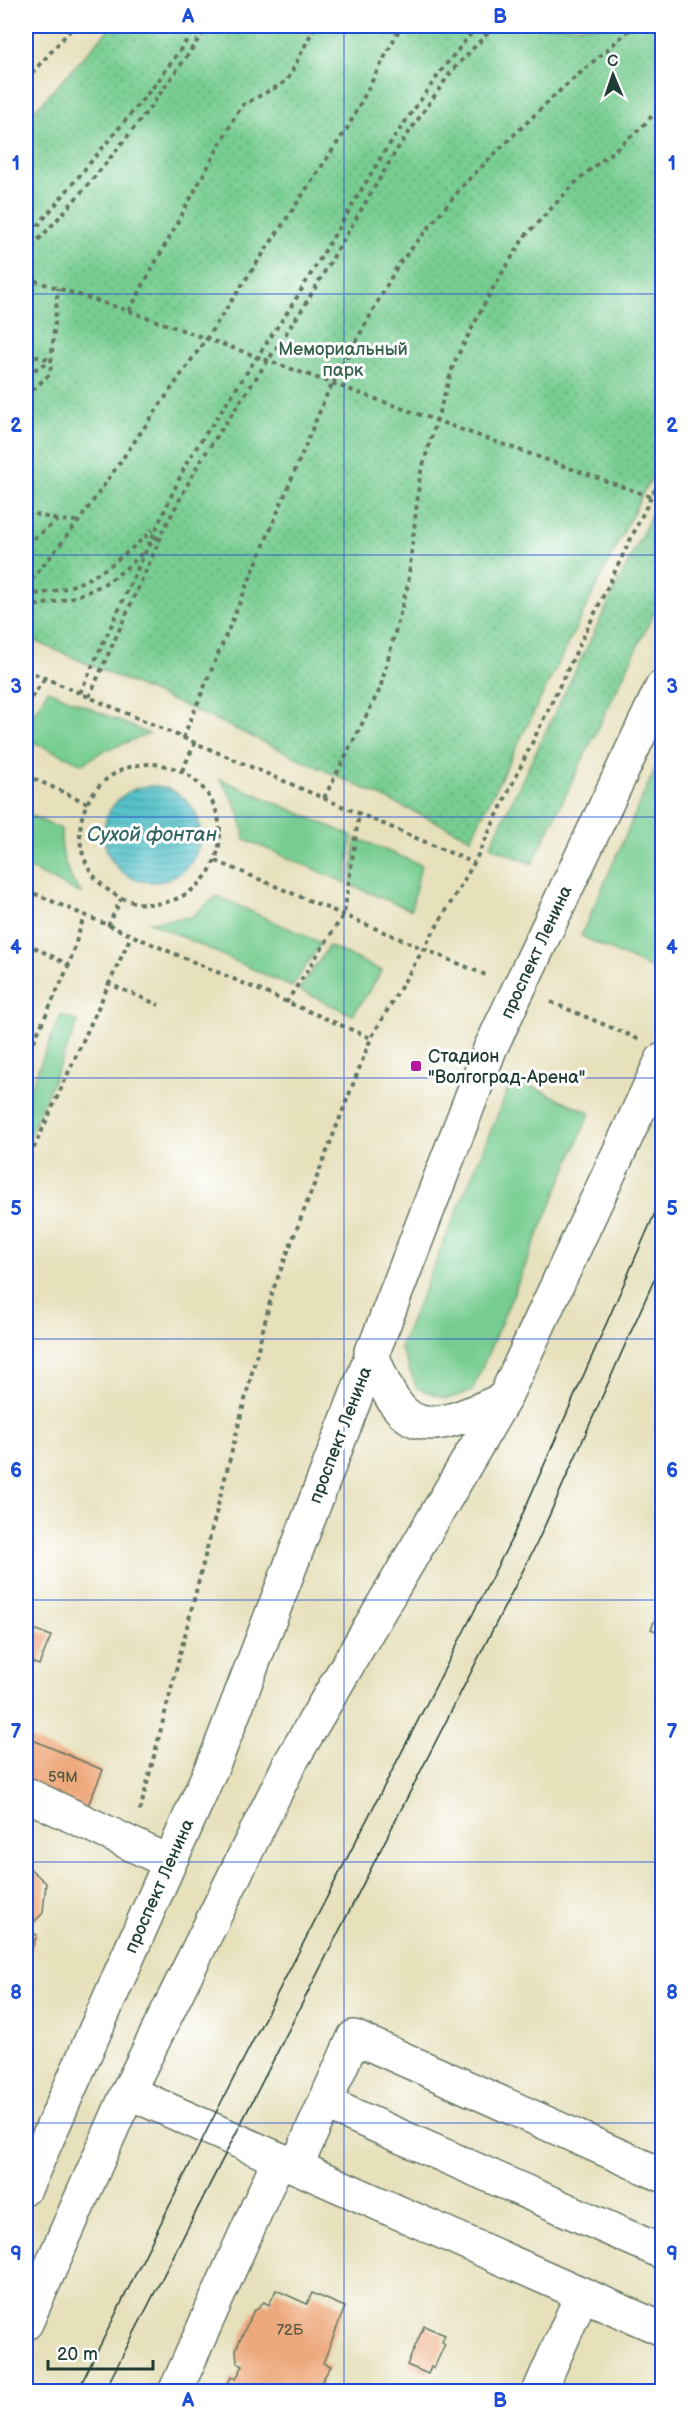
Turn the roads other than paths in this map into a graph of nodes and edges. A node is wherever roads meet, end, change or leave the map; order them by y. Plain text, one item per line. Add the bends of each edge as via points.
1 (663, 687) edge
2 (652, 1050) edge
3 (371, 1351) junction
4 (504, 1399) junction
5 (26, 1794) edge
6 (169, 1862) junction
7 (128, 2092) junction
8 (325, 2103) junction
9 (288, 2163) junction
10 (663, 2175) edge
11 (26, 2187) edge
12 (663, 2252) edge
13 (582, 2294) junction
14 (26, 2323) edge
15 (663, 2329) edge
16 (176, 2391) edge
17 (539, 2391) edge

1 - 3 main road, проспект Ленина via 490,1048
2 - 4 main road
3 - 4 main road via 392,1401 411,1420 432,1425 463,1417
3 - 6 main road, проспект Ленина via 219,1751
4 - 7 main road via 290,1763
5 - 6 main road
6 - 11 main road, проспект Ленина
7 - 9 main road
7 - 14 main road
8 - 9 main road
8 - 10 main road via 354,2037
8 - 12 main road
9 - 13 main road
9 - 16 main road
13 - 15 main road
13 - 17 main road

